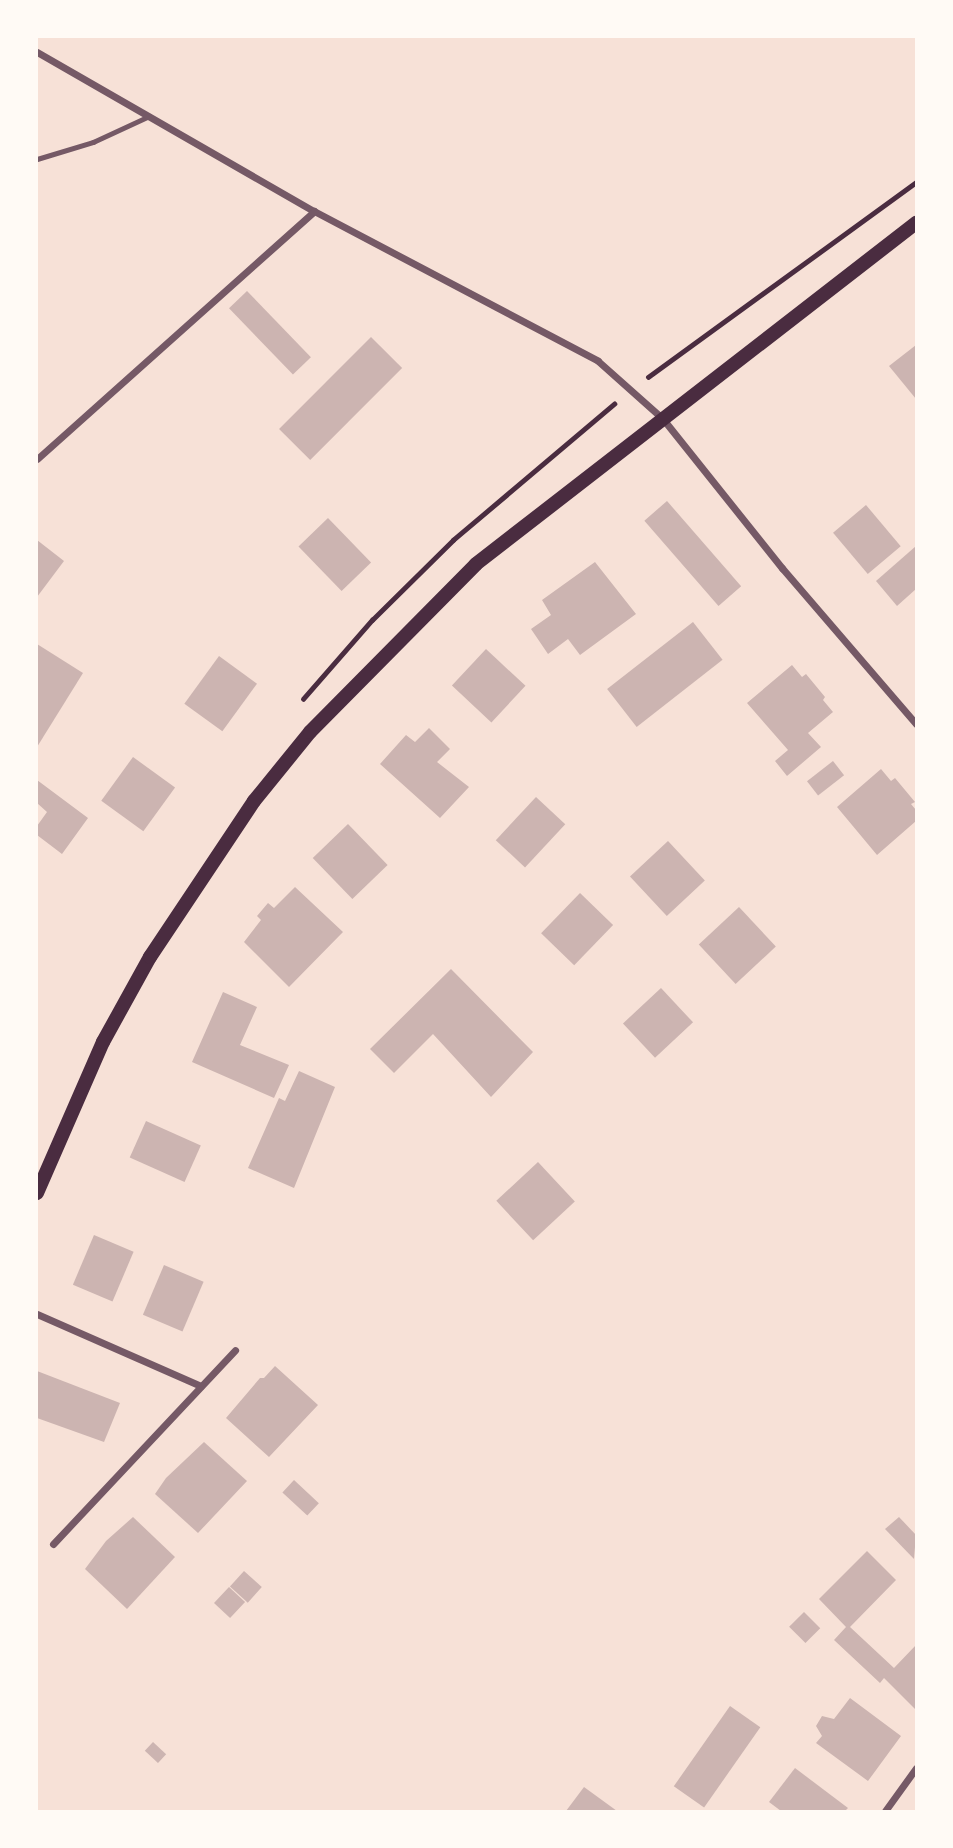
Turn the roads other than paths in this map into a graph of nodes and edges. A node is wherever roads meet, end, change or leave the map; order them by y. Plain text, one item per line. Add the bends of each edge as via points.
1 (37, 52) edge
2 (149, 116) junction
3 (37, 159) edge
4 (314, 211) junction
5 (916, 223) edge
6 (663, 419) junction
7 (37, 458) edge
8 (916, 724) edge
9 (37, 1192) edge
10 (37, 1314) edge
11 (236, 1350) dead end
12 (201, 1386) junction
13 (54, 1544) dead end
14 (916, 1768) edge
15 (885, 1811) edge

1 - 2 street
2 - 3 lane via 93,142
2 - 4 street
4 - 6 street via 598,361
4 - 7 street
5 - 6 main road
6 - 8 street via 782,568
6 - 9 main road via 476,564 310,732 254,801 150,957 103,1042
10 - 12 street
11 - 12 street
12 - 13 street
14 - 15 street

